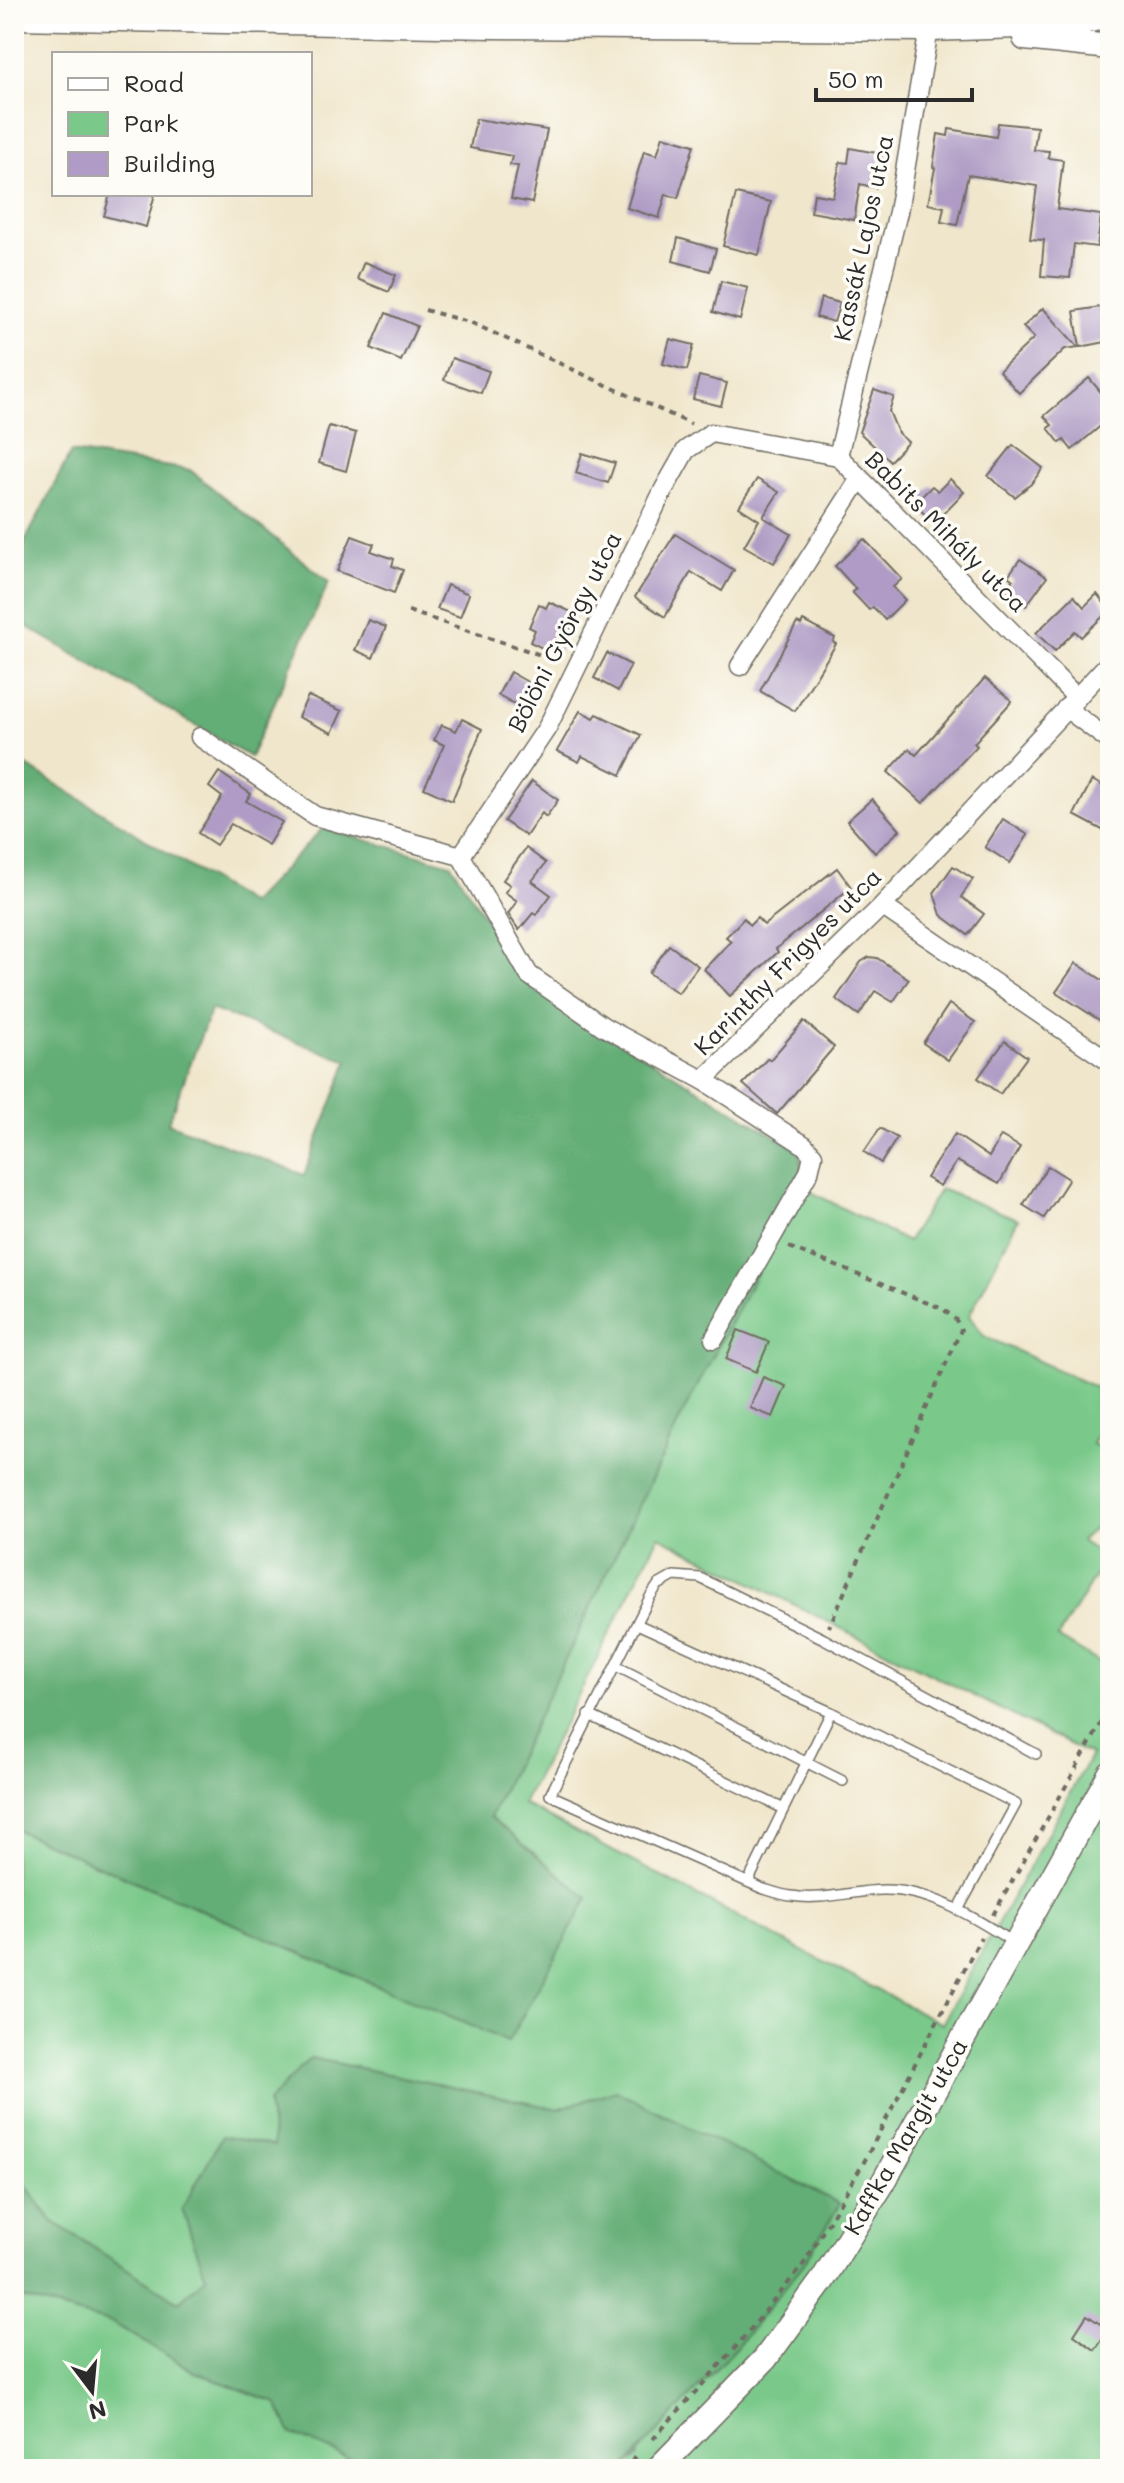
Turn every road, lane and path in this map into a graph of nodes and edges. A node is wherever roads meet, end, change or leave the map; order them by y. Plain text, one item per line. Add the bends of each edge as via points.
1 (1110, 15) edge
2 (14, 17) edge
3 (937, 24) edge
4 (1110, 47) edge
5 (425, 310) dead end
6 (711, 433) junction
7 (838, 456) junction
8 (859, 480) junction
9 (408, 611) dead end
10 (1110, 662) edge
11 (577, 666) junction
12 (740, 666) dead end
13 (1072, 703) junction
14 (200, 737) dead end
15 (1110, 741) edge
16 (461, 856) junction
17 (882, 906) junction
18 (1110, 1062) edge
19 (703, 1080) junction
20 (783, 1245) dead end
21 (714, 1339) dead end
22 (637, 1624) junction
23 (824, 1639) junction
24 (616, 1666) junction
25 (1110, 1708) edge
26 (831, 1712) junction
27 (589, 1715) junction
28 (1036, 1754) dead end
29 (806, 1761) junction
30 (1110, 1774) edge
31 (843, 1781) dead end
32 (782, 1808) junction
33 (748, 1882) junction
34 (958, 1910) junction
35 (987, 1926) junction
36 (1015, 1943) junction
37 (623, 2469) edge
38 (658, 2469) edge

1 - 3 street via 1074,24
2 - 3 street via 493,26
3 - 4 street
3 - 7 street, Kassák Lajos utca
5 - 6 path via 472,323
6 - 7 street, Babits Mihály utca
6 - 11 street, Bölöni György utca via 686,450 671,476
7 - 8 street, Babits Mihály utca
8 - 12 street
8 - 13 street, Babits Mihály utca
9 - 11 path
10 - 13 street, Karinthy Frigyes utca
11 - 16 street, Bölöni György utca via 547,728
13 - 15 street, Babits Mihály utca
13 - 17 street, Karinthy Frigyes utca
14 - 16 street via 315,816
16 - 19 street, Karinthy Frigyes utca via 529,975 604,1027
17 - 18 street
17 - 19 street, Karinthy Frigyes utca
19 - 21 street via 813,1155 809,1172
20 - 23 path via 943,1309 961,1330
22 - 23 lane via 658,1585 685,1575
22 - 24 lane
22 - 26 lane
23 - 28 lane
24 - 27 lane
24 - 29 lane
25 - 35 path
26 - 29 lane
26 - 34 lane via 1016,1804
27 - 32 lane
27 - 33 lane via 550,1795
29 - 31 lane
29 - 32 lane
30 - 36 street, Kaffka Margit utca
32 - 33 lane
33 - 34 lane via 791,1896 911,1893
34 - 35 lane
35 - 36 lane
35 - 37 path via 864,2162 803,2265 736,2347
36 - 38 street, Kaffka Margit utca via 884,2181 822,2281 765,2359

